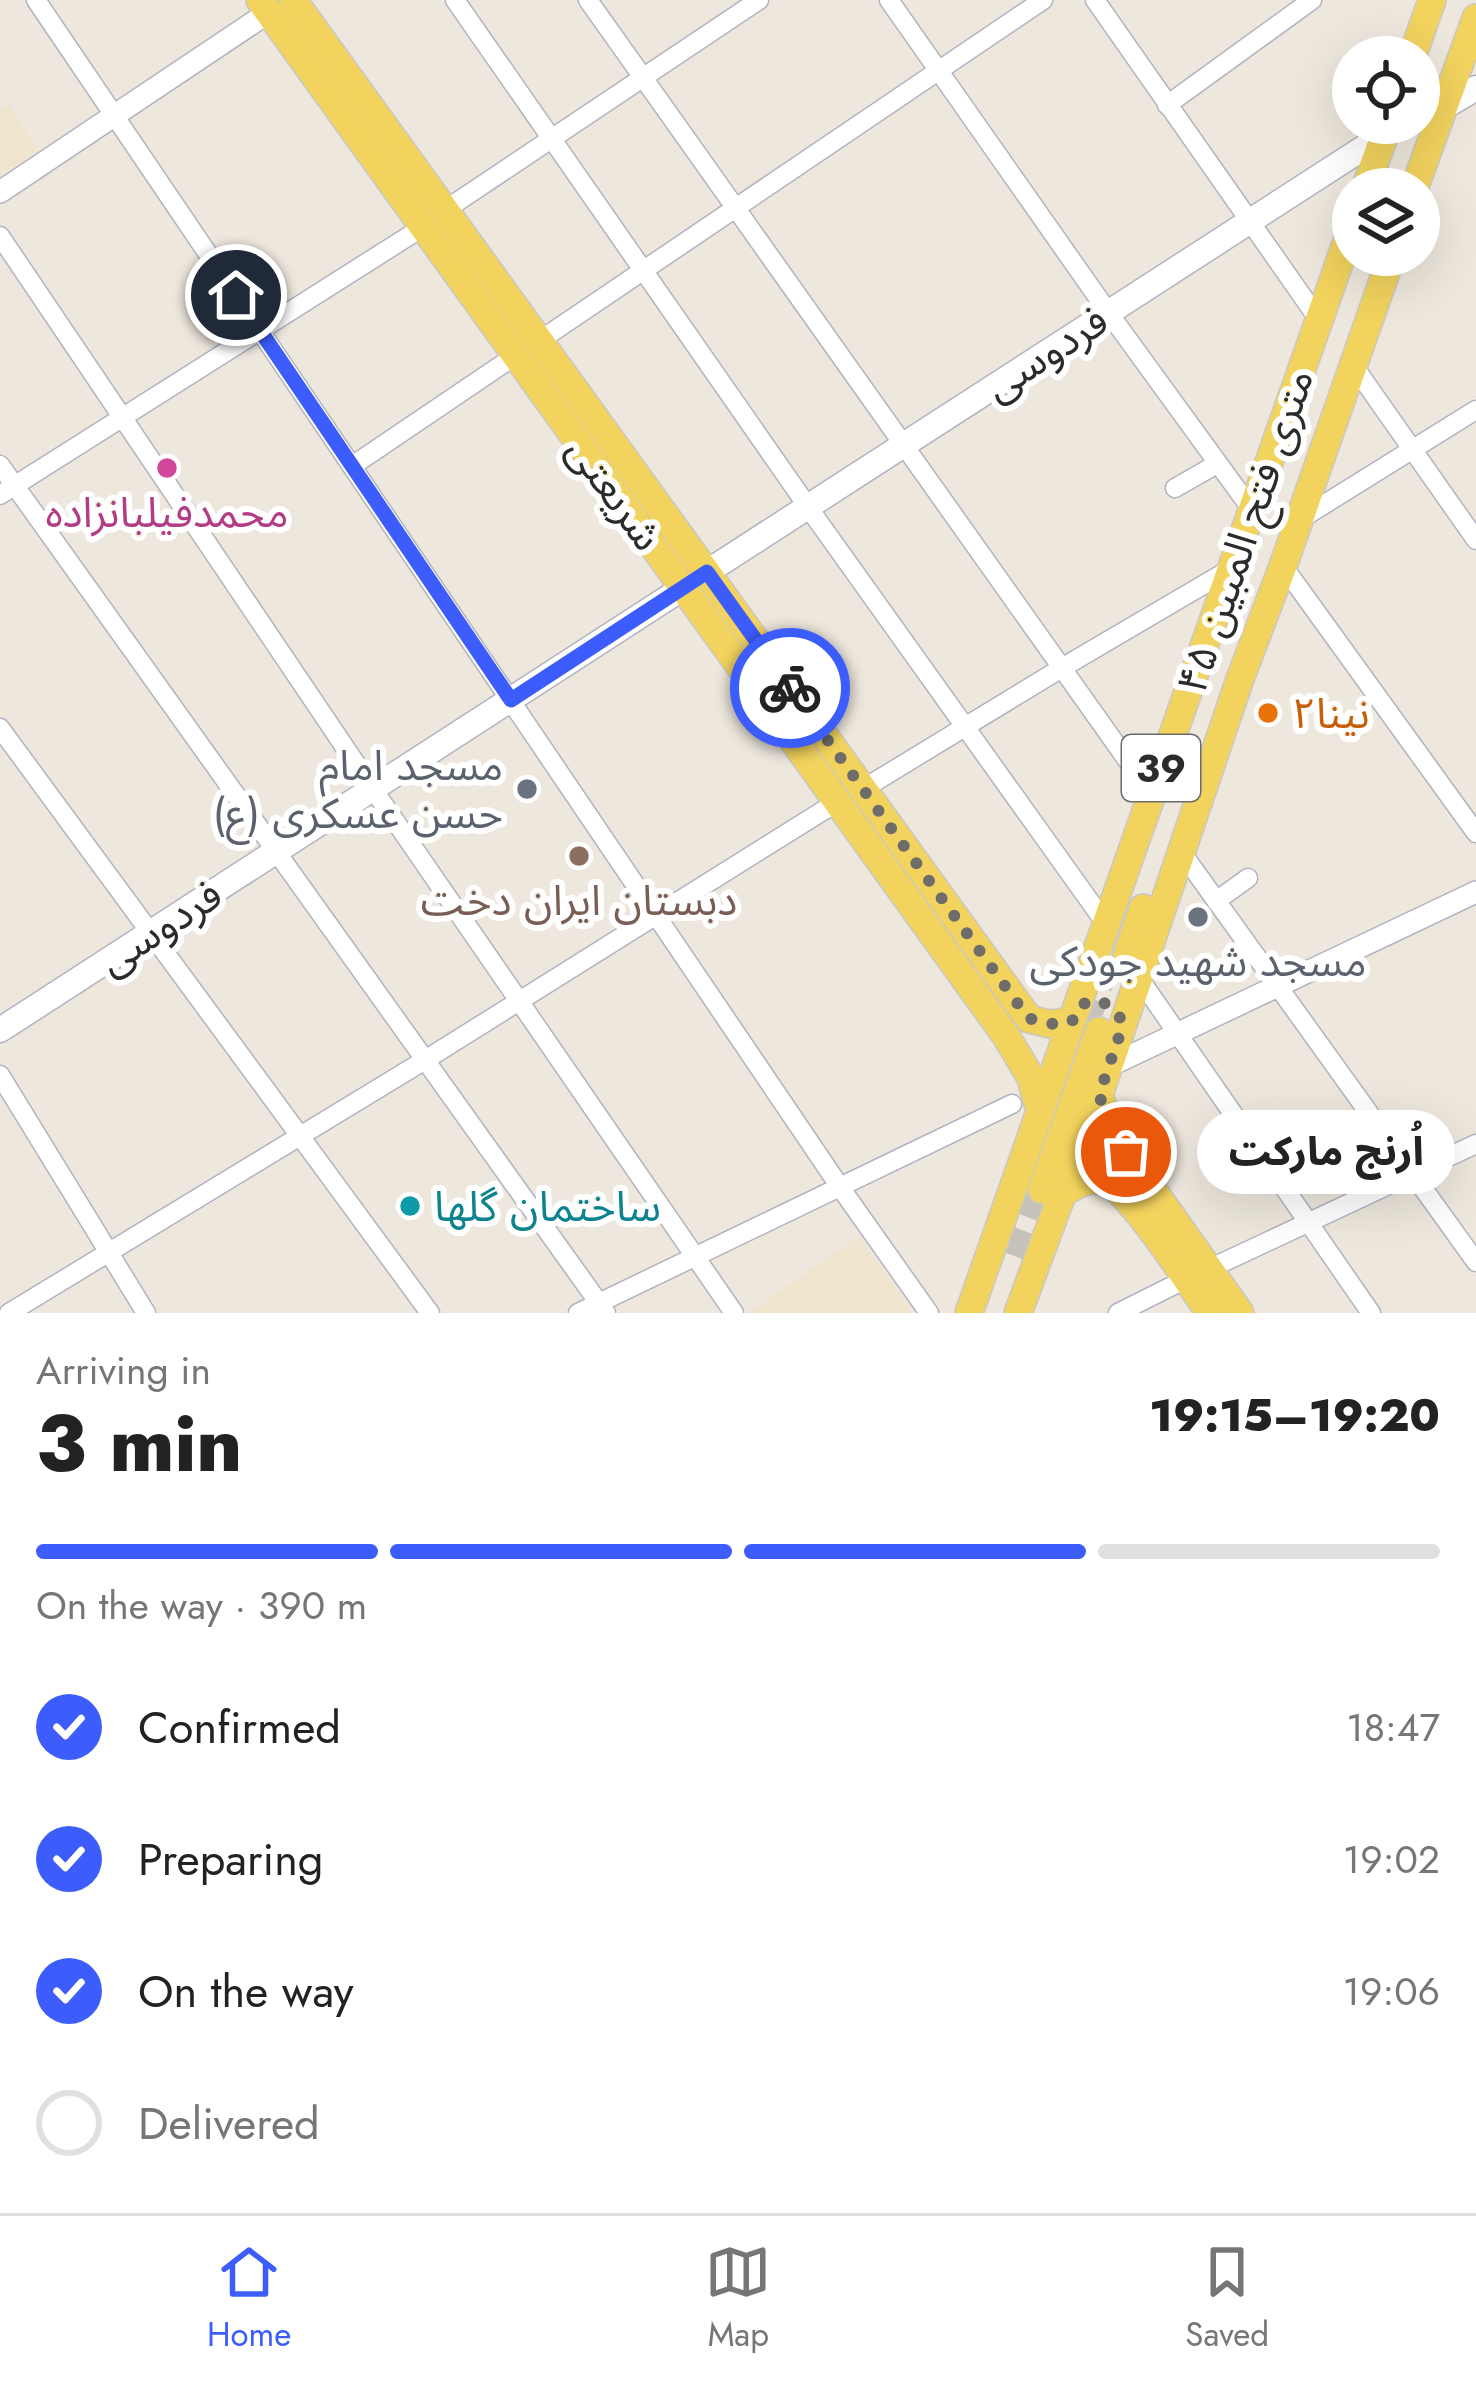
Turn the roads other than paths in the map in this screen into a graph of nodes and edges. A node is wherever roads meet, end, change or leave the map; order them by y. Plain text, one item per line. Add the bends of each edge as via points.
1 (36, 0) edge
2 (455, 0) edge
3 (588, 0) edge
4 (759, 0) edge
5 (889, 0) edge
6 (1043, 0) edge
7 (1095, 0) edge
8 (1312, 0) edge
9 (1432, 0) edge
10 (274, 4) edge
11 (1475, 26) edge
12 (1419, 36) edge
13 (938, 71) junction
14 (643, 78) junction
15 (1476, 88) edge
16 (1167, 105) junction
17 (1442, 109) junction
18 (115, 117) junction
19 (550, 140) junction
20 (1363, 144) edge
21 (1421, 168) edge
22 (0, 192) edge
23 (735, 208) junction
24 (434, 219) junction
25 (1249, 220) junction
26 (0, 236) edge
27 (644, 270) junction
28 (1335, 276) edge
29 (1385, 276) edge
30 (1108, 312) junction
31 (1319, 320) junction
32 (260, 331) junction
33 (528, 348) junction
34 (1353, 365) junction
35 (1296, 386) junction
36 (1340, 404) junction
37 (1476, 410) edge
38 (122, 418) junction
39 (902, 445) junction
40 (1412, 449) junction
41 (1217, 464) junction
42 (0, 465) edge
43 (352, 466) junction
44 (1175, 488) dead end
45 (8, 491) edge
46 (808, 507) junction
47 (1252, 510) junction
48 (1299, 520) junction
49 (1476, 540) edge
50 (1283, 566) junction
51 (1232, 568) junction
52 (695, 580) junction
53 (1198, 665) junction
54 (1060, 669) junction
55 (1240, 679) junction
56 (511, 700) junction
57 (964, 727) junction
58 (0, 728) edge
59 (373, 789) junction
60 (863, 790) junction
61 (1152, 795) junction
62 (837, 802) junction
63 (1476, 833) edge
64 (275, 852) junction
65 (1181, 853) junction
66 (1248, 878) dead end
67 (1476, 892) edge
68 (1216, 901) junction
69 (656, 916) junction
70 (152, 933) junction
71 (1121, 952) junction
72 (1277, 986) junction
73 (518, 1002) junction
74 (1091, 1023) junction
75 (1017, 1027) junction
76 (0, 1030) edge
77 (1177, 1034) junction
78 (425, 1060) junction
79 (1109, 1066) junction
80 (0, 1075) edge
81 (1099, 1095) junction
82 (1012, 1104) dead end
83 (1040, 1111) junction
84 (301, 1135) junction
85 (1476, 1144) edge
86 (1126, 1152) junction
87 (1413, 1173) junction
88 (1101, 1181) junction
89 (840, 1187) junction
90 (1040, 1192) junction
91 (1306, 1223) junction
92 (108, 1251) junction
93 (1012, 1255) junction
94 (694, 1257) junction
95 (1476, 1262) edge
96 (1197, 1274) junction
97 (602, 1308) edge
98 (9, 1313) edge
99 (146, 1313) edge
100 (430, 1313) edge
101 (578, 1313) edge
102 (734, 1313) edge
103 (929, 1313) edge
104 (969, 1313) edge
105 (983, 1313) edge
106 (998, 1313) edge
107 (1018, 1313) edge
108 (1118, 1313) edge
109 (1210, 1313) edge
110 (1240, 1313) edge
111 (1371, 1313) edge

1 - 18 street
2 - 19 street
3 - 14 street
4 - 14 street
5 - 13 street
6 - 13 street
7 - 16 street
8 - 16 street
9 - 12 main road
10 - 18 street
10 - 24 main road, شریعتی
11 - 17 main road
13 - 23 street
13 - 30 street
14 - 19 street
14 - 23 street
15 - 17 main road
16 - 25 street
17 - 21 main road
18 - 22 street
18 - 32 street
19 - 24 street
19 - 27 street
20 - 25 main road, فردوسی
23 - 27 street
23 - 39 street
24 - 32 street
24 - 33 main road, شریعتی
25 - 30 main road, فردوسی
25 - 31 street
26 - 38 street
27 - 33 street
27 - 46 street
28 - 31 main road, ۴۵ متری فتح المبین / 39
29 - 34 main road, ۴۵ متری فتح المبین / 39
30 - 39 main road, فردوسی
30 - 41 street
31 - 35 main road, ۴۵ متری فتح المبین / 39
32 - 38 street
32 - 43 street
33 - 43 street
33 - 52 main road, شریعتی
34 - 36 main road, ۴۵ متری فتح المبین / 39
34 - 40 street
35 - 36 main road via 1315,385
35 - 47 main road, ۴۵ متری فتح المبین / 39
36 - 48 main road, ۴۵ متری فتح المبین / 39
37 - 40 street
38 - 45 street
38 - 59 street
39 - 46 main road, فردوسی
39 - 54 street
40 - 48 street
40 - 49 street
41 - 44 street
41 - 47 street
42 - 45 street
43 - 56 street
45 - 64 street
46 - 52 main road, فردوسی
46 - 57 street
47 - 51 main road, ۴۵ متری فتح المبین / 39
48 - 50 main road, ۴۵ متری فتح المبین / 39
50 - 55 main road, ۴۵ متری فتح المبین / 39
50 - 63 street
51 - 53 main road, ۴۵ متری فتح المبین / 39
51 - 54 street
52 - 56 main road, فردوسی
52 - 60 main road, شریعتی
52 - 62 main road, شریعتی
53 - 61 main road, ۴۵ متری فتح المبین / 39
53 - 71 main road, 39 via 1188,735
54 - 57 street
54 - 61 street
55 - 65 main road, ۴۵ متری فتح المبین / 39
55 - 71 main road, 39 via 1202,741
56 - 59 main road, فردوسی
56 - 69 street
57 - 60 street
57 - 71 street
58 - 70 street
59 - 64 main road, فردوسی
59 - 73 street
60 - 75 main road, شریعتی
61 - 71 main road, ۴۵ متری فتح المبین / 39
62 - 69 street
62 - 75 main road, شریعتی
64 - 70 main road, فردوسی
64 - 78 street
65 - 68 street
65 - 71 main road, ۴۵ متری فتح المبین / 39
66 - 68 street
67 - 72 street
68 - 72 street
69 - 73 street
69 - 89 street
70 - 76 main road, فردوسی
70 - 84 street
71 - 74 main road, ۴۵ متری فتح المبین / 39
71 - 74 main road, ۴۵ متری فتح المبین / 39
71 - 77 street
72 - 77 street
72 - 87 street
73 - 78 street
73 - 94 street
74 - 75 main road
74 - 79 main road, ۴۵ متری فتح المبین / 39
74 - 83 main road, ۴۵ متری فتح المبین / 39
74 - 90 main road, 39
75 - 83 main road, شریعتی
77 - 79 street
77 - 91 street
78 - 84 street
78 - 97 street
79 - 81 main road, ۴۵ متری فتح المبین / 39
80 - 92 street
81 - 86 main road
81 - 90 main road, ۴۵ متری فتح المبین / 39
82 - 89 street
83 - 90 main road, ۴۵ متری فتح المبین / 39
84 - 92 street
84 - 100 street
85 - 87 street
86 - 88 main road via 1098,1160
86 - 96 main road
87 - 91 street
87 - 95 street
88 - 90 main road
88 - 96 main road
89 - 94 street
89 - 103 street
90 - 93 main road, ۴۵ متری فتح المبین / 39
90 - 93 main road, ۴۵ متری فتح المبین / 39
91 - 96 street
91 - 111 street
92 - 98 street
92 - 99 street
93 - 104 main road, ۴۵ متری فتح المبین / 39
93 - 105 main road, 39
93 - 106 main road, 39
93 - 107 main road, ۴۵ متری فتح المبین / 39
94 - 97 street
94 - 102 street
96 - 108 street
96 - 109 main road
96 - 110 main road
97 - 101 street

